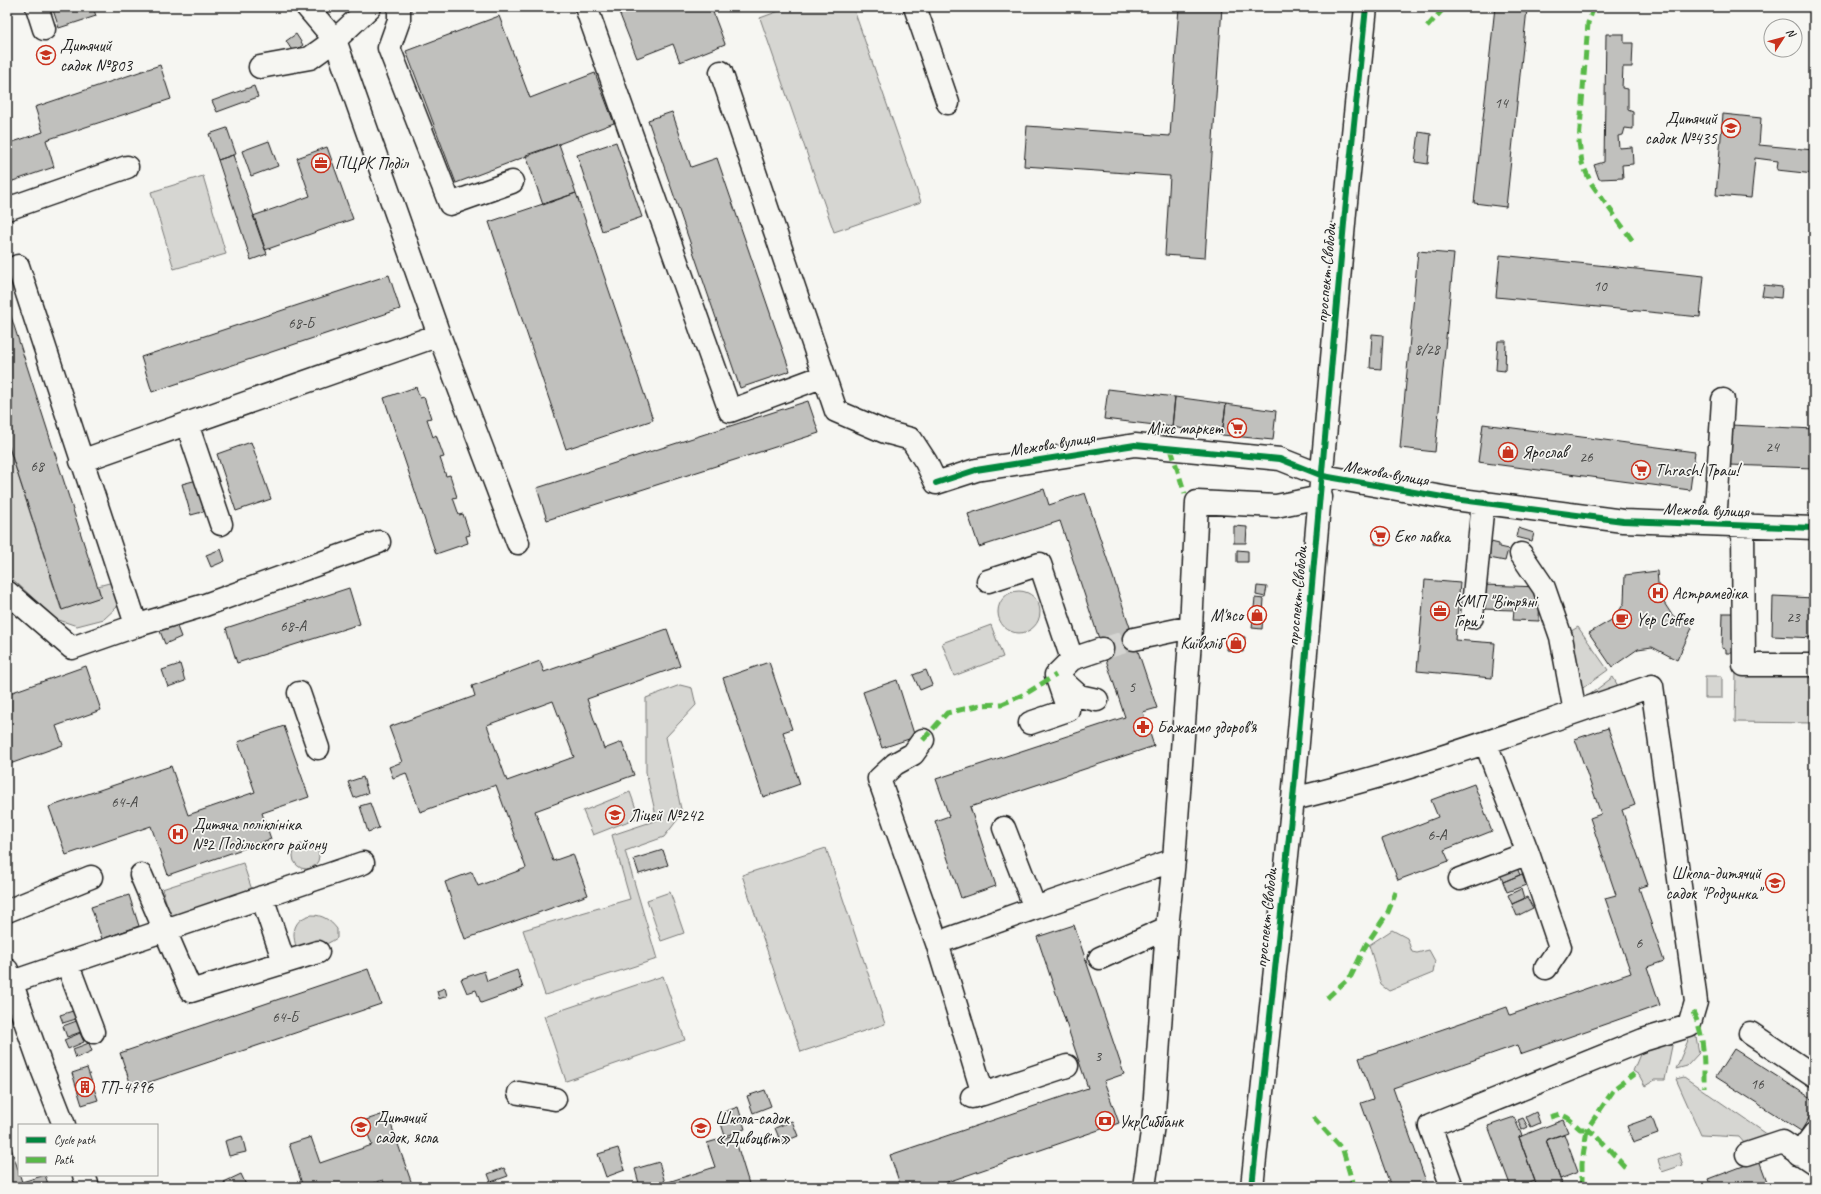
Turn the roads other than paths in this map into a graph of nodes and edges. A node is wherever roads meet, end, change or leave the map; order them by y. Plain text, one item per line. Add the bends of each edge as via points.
1 (37, 7) edge
2 (307, 7) edge
3 (370, 7) edge
4 (399, 7) edge
5 (586, 7) edge
6 (915, 7) edge
7 (1366, 7) edge
8 (44, 29) dead end
9 (336, 40) junction
10 (260, 67) dead end
11 (721, 72) dead end
12 (948, 103) dead end
13 (127, 167) dead end
14 (512, 182) dead end
15 (7, 209) edge
16 (18, 266) dead end
17 (439, 335) junction
18 (824, 376) junction
19 (1723, 400) dead end
20 (187, 424) junction
21 (81, 460) junction
22 (1322, 487) junction
23 (1482, 502) junction
24 (222, 524) dead end
25 (1715, 524) junction
26 (1743, 525) junction
27 (1814, 528) edge
28 (378, 542) dead end
29 (518, 543) dead end
30 (1521, 554) dead end
31 (988, 581) dead end
32 (7, 592) edge
33 (1472, 617) dead end
34 (135, 626) junction
35 (1191, 627) junction
36 (1134, 640) tunnel mouth
37 (1102, 649) tunnel mouth
38 (1072, 659) junction
39 (1814, 665) edge
40 (1056, 675) junction
41 (299, 693) dead end
42 (1097, 700) dead end
43 (1575, 712) junction
44 (1030, 723) dead end
45 (923, 740) dead end
46 (1486, 744) junction
47 (318, 748) dead end
48 (1293, 799) junction
49 (1004, 828) dead end
50 (1528, 853) junction
51 (1174, 860) junction
52 (363, 863) dead end
53 (141, 875) dead end
54 (91, 877) dead end
55 (1460, 879) dead end
56 (262, 897) junction
57 (1035, 908) junction
58 (7, 911) edge
59 (1167, 928) junction
60 (164, 929) junction
61 (937, 943) junction
62 (318, 952) dead end
63 (1100, 958) dead end
64 (284, 962) junction
65 (66, 963) junction
66 (1546, 968) dead end
67 (9, 976) edge
68 (93, 1032) dead end
69 (1750, 1033) dead end
70 (1067, 1066) dead end
71 (1814, 1076) edge
72 (520, 1093) dead end
73 (555, 1100) dead end
74 (64, 1124) edge
75 (1814, 1134) edge
76 (1747, 1154) dead end
77 (1807, 1158) edge
78 (84, 1176) edge
79 (88, 1187) edge
80 (1144, 1187) edge
81 (1252, 1187) edge
82 (1452, 1187) edge

1 - 8 street
2 - 9 street
3 - 9 street
4 - 14 street via 400,20 389,48 450,204
5 - 18 street via 730,411
6 - 12 street
7 - 22 street, проспект Свободи via 1344,220
9 - 10 street via 310,58
9 - 17 street
11 - 18 street
13 - 15 street
16 - 21 street
17 - 20 street
17 - 29 street
18 - 22 street, Межова вулиця via 836,411 885,432 911,439 936,483 976,470 1135,445 1280,459
19 - 25 street
20 - 21 street
20 - 24 street
21 - 34 street
22 - 23 street, Межова вулиця
22 - 35 street via 1276,506 1197,502
22 - 48 street, проспект Свободи
23 - 25 street, Межова вулиця via 1623,521
23 - 33 street
25 - 26 street, Межова вулиця
26 - 27 street, Межова вулиця
26 - 39 street via 1744,665
28 - 34 street via 205,606
30 - 43 street via 1544,588 1561,637
31 - 38 street via 1040,564
32 - 34 street via 72,648
35 - 36 street
35 - 51 street
37 - 38 street
38 - 40 street
40 - 42 street via 1079,696
40 - 44 street via 1068,710
41 - 47 street
43 - 46 street
43 - 82 street via 1652,686 1696,1002 1689,1026 1643,1040 1430,1126
45 - 61 street via 913,754 895,764 879,779
46 - 48 street via 1344,787
46 - 50 street
48 - 81 street, проспект Свободи
49 - 57 street
50 - 55 street
50 - 66 street via 1560,947
51 - 57 street
51 - 59 street
52 - 56 street
53 - 60 street
54 - 58 street
56 - 60 street
56 - 64 street
57 - 61 street
59 - 63 street
59 - 80 street via 1153,1125
60 - 64 street via 191,991
60 - 65 street
61 - 70 street via 977,1095
62 - 64 street
65 - 67 street
65 - 68 street
67 - 74 street
69 - 71 street
72 - 73 street
75 - 77 street
76 - 77 street via 1783,1142
78 - 79 street

